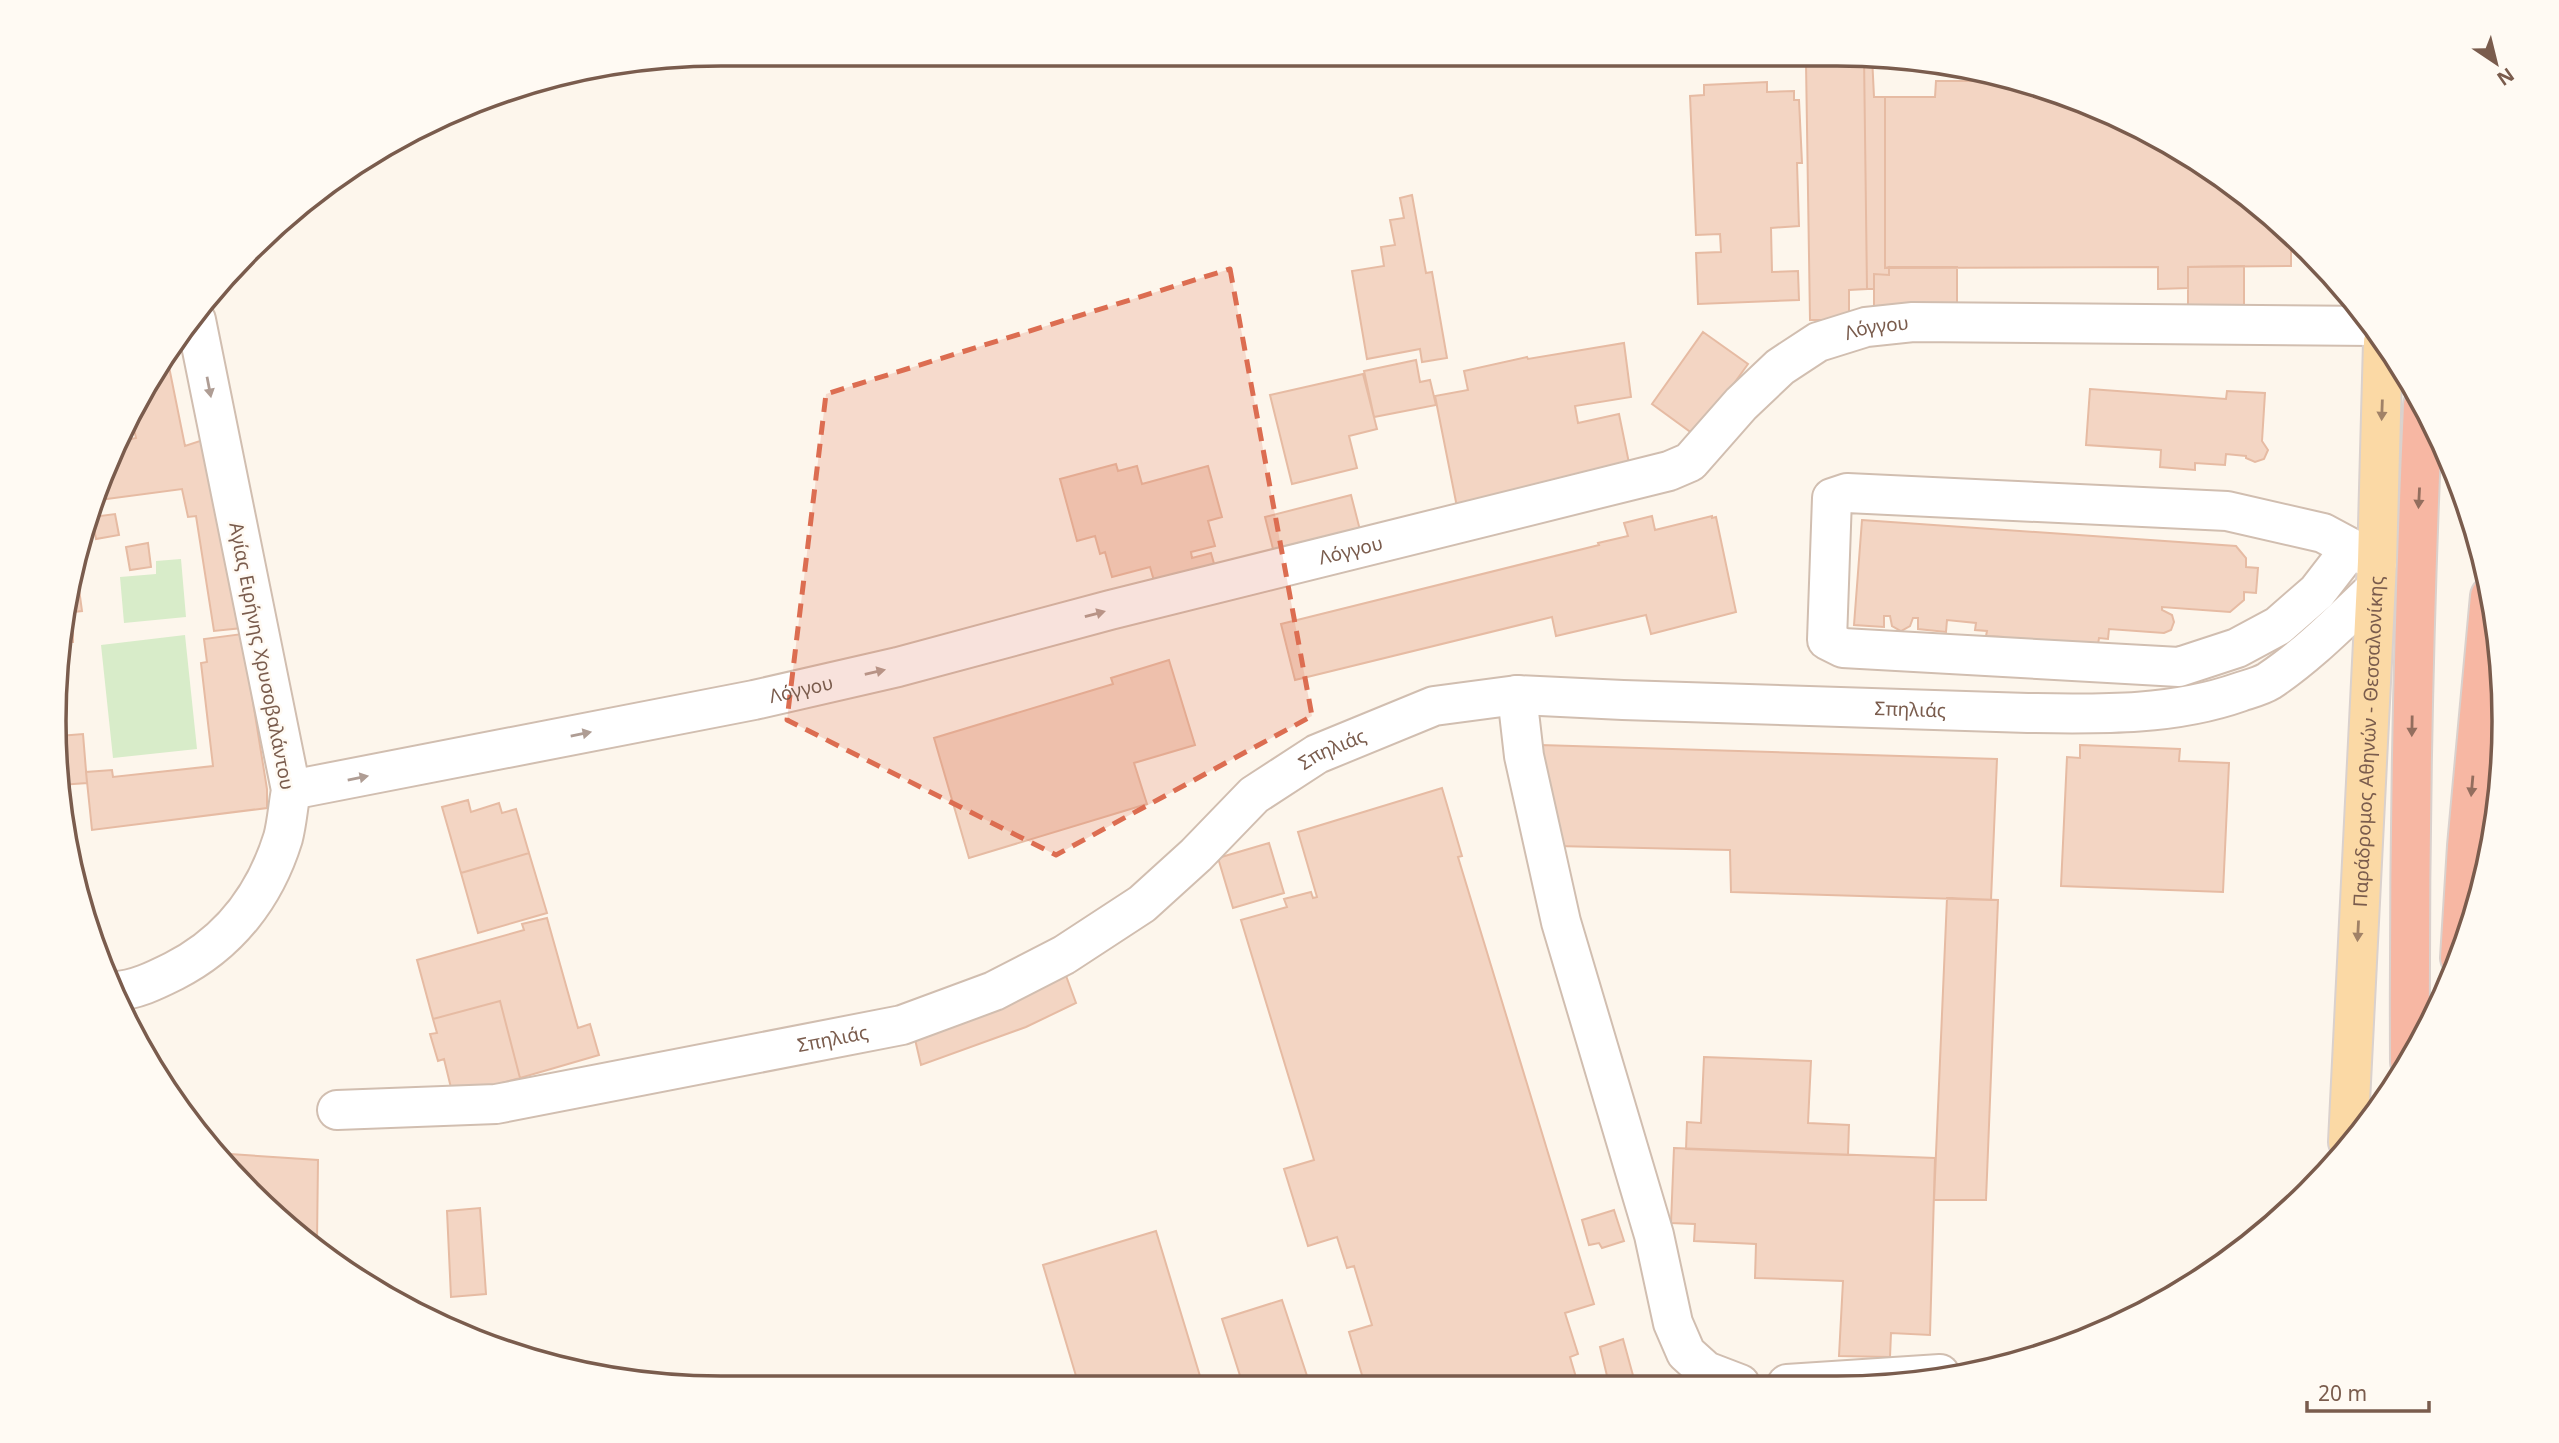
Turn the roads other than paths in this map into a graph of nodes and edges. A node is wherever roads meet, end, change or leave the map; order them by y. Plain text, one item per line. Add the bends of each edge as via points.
1 (2360, 327) edge
2 (198, 329) edge
3 (2382, 358) edge
4 (2422, 426) edge
5 (2368, 567) junction
6 (2486, 633) edge
7 (1517, 695) junction
8 (290, 790) junction
9 (2461, 921) edge
10 (124, 988) edge
11 (2410, 1040) edge
12 (337, 1110) dead end
13 (2348, 1131) edge
14 (1719, 1376) edge

8 -> 1 street, Λόγγου via 754,700 898,667 1669,471 1690,462 1780,367 1818,342 1866,327 1913,322
2 -> 8 street, Αγίας Ειρήνης Χρυσοβαλάντου
3 -> 5 main road, Παράδρομος Αθηνών - Θεσσαλονίκης
4 -> 11 highway via 2409,883
5 - 5 street via 2323,533 2227,511 1847,493 1832,498 1828,640 1843,649 2179,667 2237,648 2278,626 2317,592
5 - 7 street, Σπηλιάς via 2312,647 2267,682 2217,700 2170,709 2028,713
5 -> 13 main road, Παράδρομος Αθηνών - Θεσσαλονίκης
6 -> 9 highway
7 - 12 street, Σπηλιάς via 1434,706 1317,754 1254,795 1142,904 1063,955 994,991 913,1021 496,1104
7 - 14 street via 1524,756 1561,922 1654,1235 1673,1324 1686,1353
8 - 10 street, Αγίας Ειρήνης Χρυσοβαλάντου via 283,836 267,881 251,908 195,960 156,980

